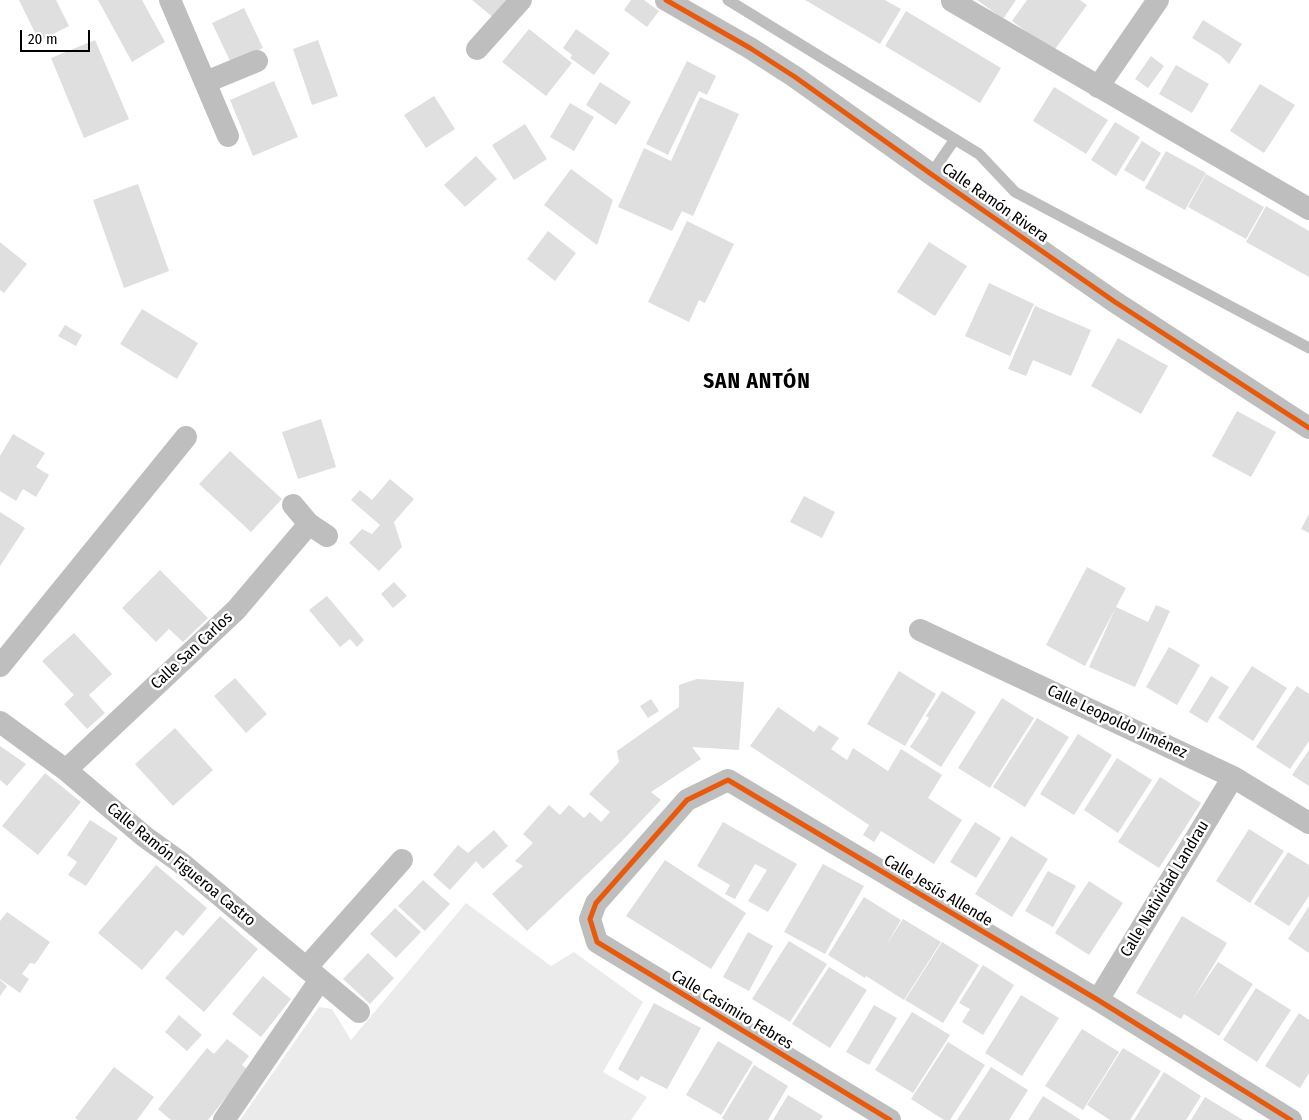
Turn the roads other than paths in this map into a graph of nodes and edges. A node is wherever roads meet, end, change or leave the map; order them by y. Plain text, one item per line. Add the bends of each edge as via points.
1 (170, 0) edge
2 (521, 0) edge
3 (666, 0) edge
4 (728, 0) edge
5 (1158, 0) edge
6 (952, 1) dead end
7 (477, 49) dead end
8 (257, 61) dead end
9 (206, 82) junction
10 (1098, 87) junction
11 (228, 136) dead end
12 (955, 139) junction
13 (931, 174) junction
14 (1309, 208) edge
15 (1309, 348) edge
16 (1309, 428) edge
17 (186, 437) dead end
18 (293, 504) dead end
19 (920, 630) dead end
20 (0, 666) edge
21 (0, 722) edge
22 (66, 770) junction
23 (1233, 777) junction
24 (1309, 823) edge
25 (402, 860) dead end
26 (596, 903) joint
27 (313, 974) junction
28 (1098, 1000) junction
29 (359, 1012) dead end
30 (224, 1120) edge
31 (890, 1120) edge
32 (1291, 1120) edge

1 - 9 street
2 - 7 street
3 - 13 street, Calle Ramón Rivera via 795,77
4 - 12 lane
5 - 10 street
6 - 10 street
8 - 9 street
9 - 11 street
10 - 14 street
12 - 13 lane
12 - 15 lane via 979,154 1015,192
13 - 16 street, Calle Ramón Rivera via 1116,302
17 - 20 street
18 - 22 street, Calle San Carlos via 318,530
19 - 23 street, Calle Leopoldo Jiménez
21 - 22 street, Calle Ramón Figueroa Castro
22 - 27 street, Calle Ramón Figueroa Castro
23 - 24 street, Calle Leopoldo Jiménez
23 - 28 street, Calle Natividad Landrau
25 - 27 street
26 - 28 street, Calle Jesús Allende via 686,800 728,780
26 - 31 street, Calle Casimiro Febres via 590,920 596,942
27 - 29 street, Calle Ramón Figueroa Castro
27 - 30 street
28 - 32 street, Calle Jesús Allende

